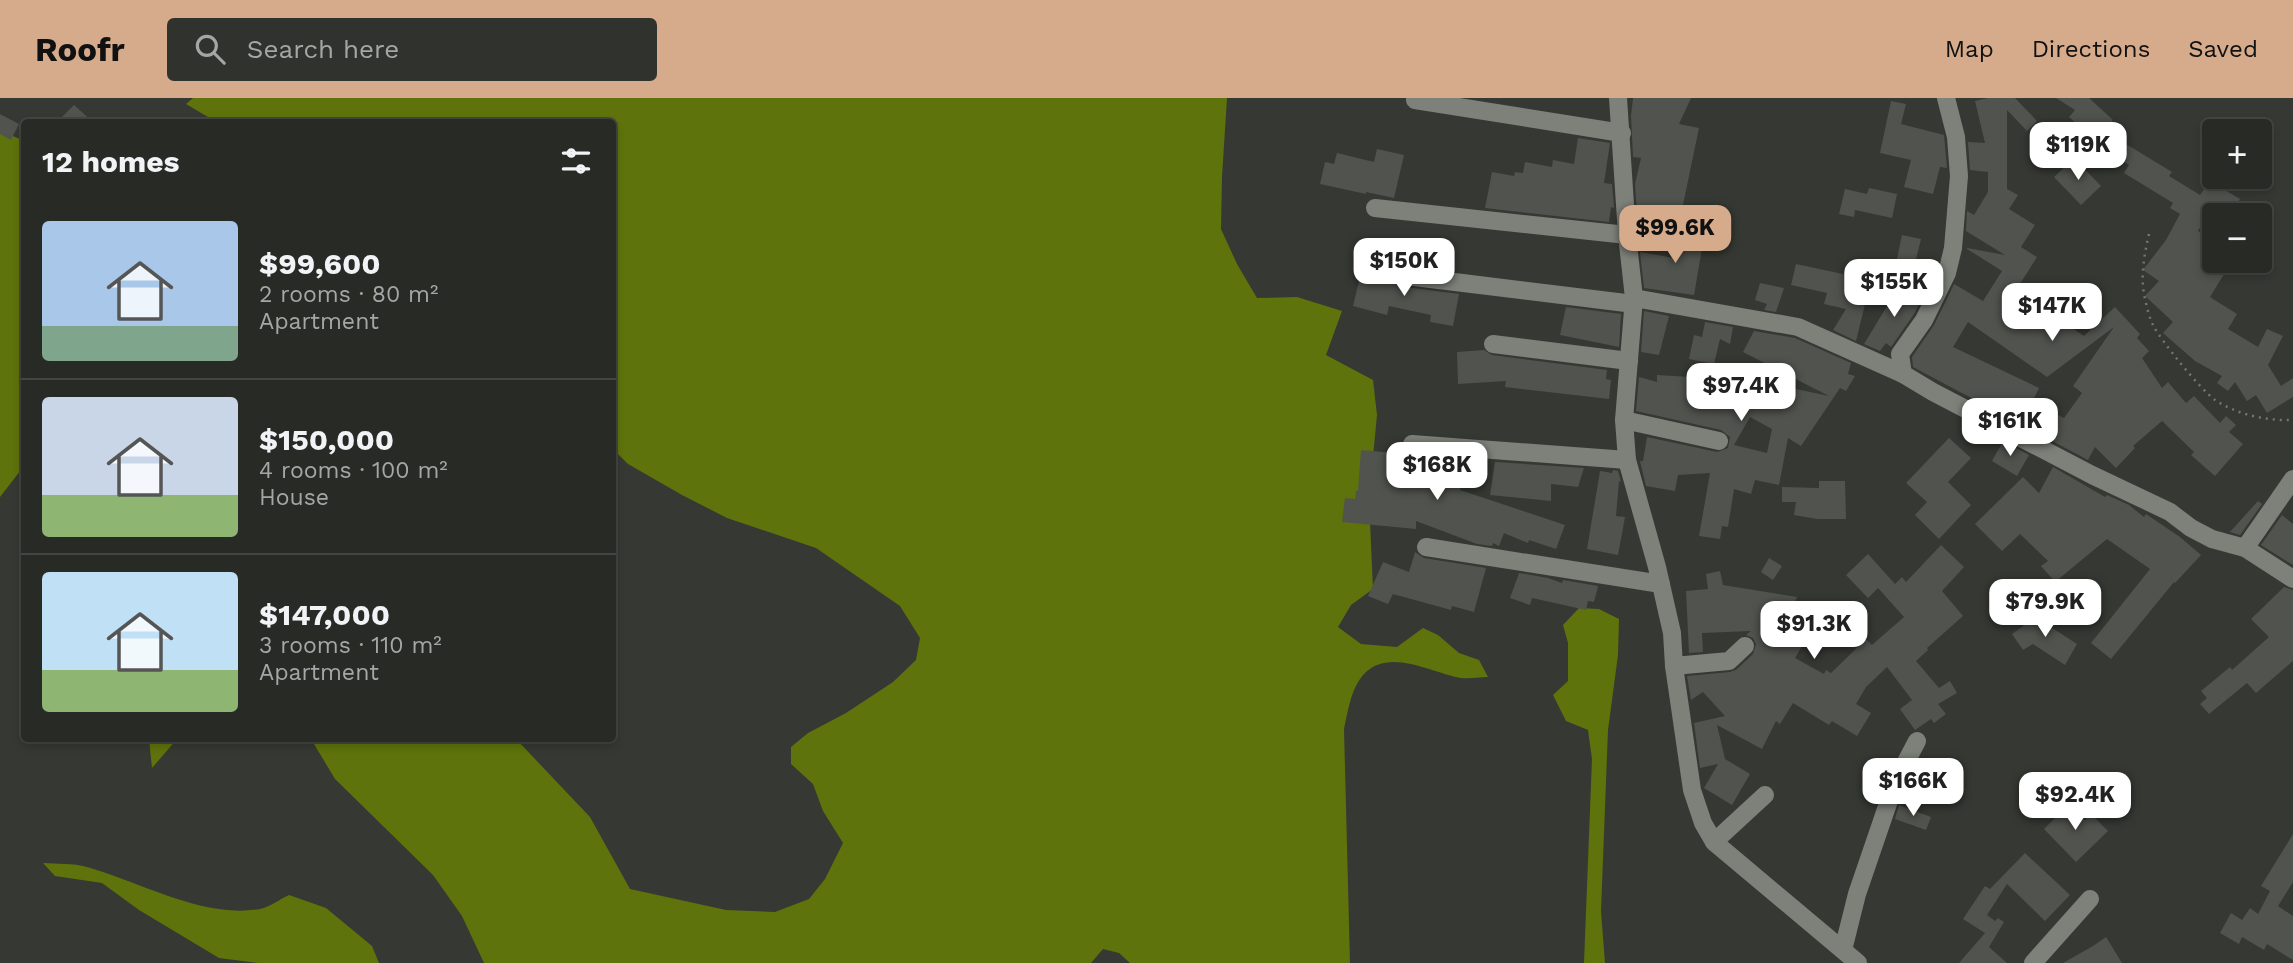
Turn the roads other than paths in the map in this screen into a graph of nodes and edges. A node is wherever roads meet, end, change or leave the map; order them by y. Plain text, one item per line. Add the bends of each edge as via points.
1 (1618, 98) edge
2 (1946, 98) edge
3 (1415, 100) dead end
4 (1622, 133) junction
5 (1375, 208) dead end
6 (1627, 235) junction
7 (1406, 276) dead end
8 (1634, 301) junction
9 (1493, 344) dead end
10 (1629, 361) junction
11 (1903, 374) junction
12 (1624, 420) junction
13 (1719, 440) dead end
14 (1412, 444) dead end
15 (1628, 460) junction
16 (2293, 480) edge
17 (1426, 547) dead end
18 (2245, 548) junction
19 (2293, 579) edge
20 (1661, 584) junction
21 (1745, 646) dead end
22 (1674, 666) junction
23 (1917, 741) dead end
24 (1765, 795) dead end
25 (1714, 842) junction
26 (2091, 899) dead end
27 (1843, 950) junction
28 (1858, 963) edge
29 (2033, 963) edge

1 - 4 street
2 - 11 street via 1959,176 1953,248 1947,273 1924,320 1900,354
3 - 4 street
4 - 6 street
5 - 6 street
6 - 8 street
7 - 8 street
8 - 10 street
8 - 11 street via 1798,327
9 - 10 street
10 - 12 street
11 - 18 street via 2170,512 2191,528
12 - 13 street
12 - 15 street
14 - 15 street
15 - 20 street
16 - 18 street
17 - 20 street
18 - 19 street
20 - 22 street
21 - 22 street via 1729,661
22 - 25 street via 1692,790
23 - 27 street via 1895,783
24 - 25 street
25 - 27 street
26 - 29 street
27 - 28 street

